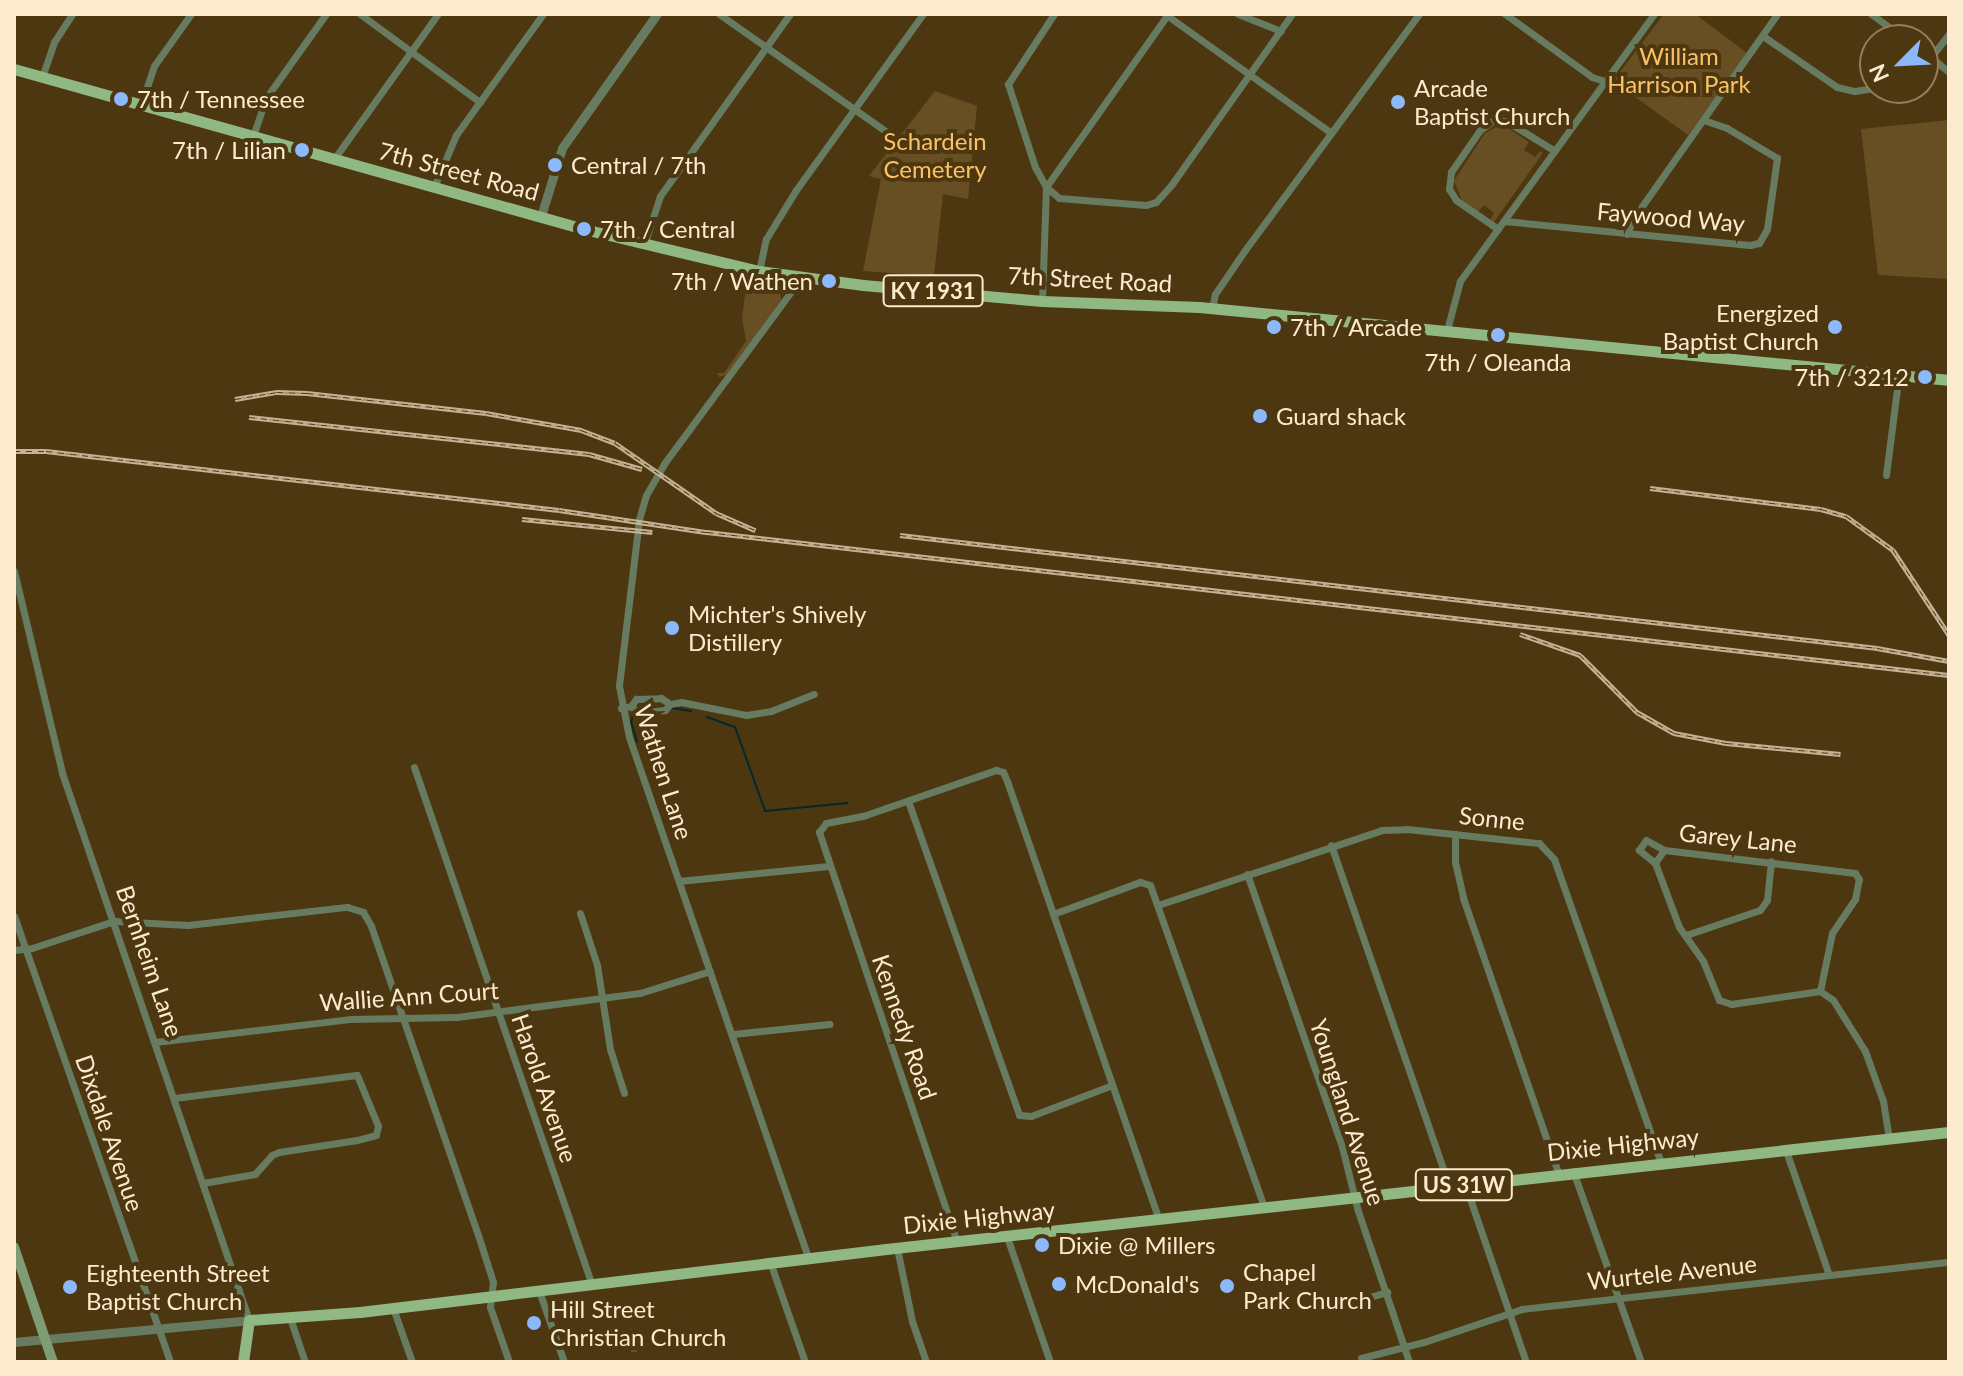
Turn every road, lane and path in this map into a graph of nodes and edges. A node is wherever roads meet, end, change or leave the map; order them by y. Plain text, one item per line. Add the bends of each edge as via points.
1 (72, 14) edge
2 (191, 14) edge
3 (326, 14) edge
4 (360, 14) edge
5 (438, 14) edge
6 (543, 14) edge
7 (657, 14) edge
8 (719, 14) edge
9 (790, 14) edge
10 (923, 14) edge
11 (1054, 14) edge
12 (1238, 14) edge
13 (1292, 14) edge
14 (1419, 14) edge
15 (1505, 14) edge
16 (1654, 14) edge
17 (1777, 14) edge
18 (1167, 15) edge
19 (1281, 31) junction
20 (1763, 36) junction
21 (766, 48) junction
22 (412, 51) junction
23 (14, 69) edge
24 (1249, 75) junction
25 (42, 77) junction
26 (1604, 81) junction
27 (1859, 90) edge
28 (480, 102) junction
29 (141, 105) junction
30 (855, 108) junction
31 (1704, 120) junction
32 (1330, 132) junction
33 (253, 136) junction
34 (894, 137) dead end
35 (1555, 151) junction
36 (334, 159) junction
37 (434, 187) junction
38 (1046, 187) junction
39 (541, 216) junction
40 (1504, 221) junction
41 (1498, 229) junction
42 (1627, 234) junction
43 (644, 245) junction
44 (759, 271) junction
45 (801, 278) junction
46 (1042, 301) junction
47 (1212, 309) junction
48 (1447, 330) junction
49 (1899, 373) junction
50 (1949, 380) edge
51 (1886, 475) dead end
52 (14, 571) edge
53 (18, 605) edge
54 (814, 694) dead end
55 (670, 704) junction
56 (631, 706) junction
57 (621, 708) junction
58 (414, 767) dead end
59 (908, 801) junction
60 (1455, 834) junction
61 (1331, 845) junction
62 (1664, 850) junction
63 (1771, 861) junction
64 (1655, 863) junction
65 (828, 866) junction
66 (1247, 874) junction
67 (679, 881) junction
68 (1158, 905) junction
69 (580, 913) dead end
70 (1053, 914) junction
71 (14, 916) edge
72 (114, 921) junction
73 (1686, 935) junction
74 (25, 949) junction
75 (14, 950) edge
76 (710, 971) junction
77 (1820, 991) junction
78 (602, 998) junction
79 (498, 1010) junction
80 (402, 1017) junction
81 (829, 1024) dead end
82 (733, 1034) junction
83 (155, 1042) junction
84 (1112, 1085) junction
85 (624, 1093) dead end
86 (174, 1098) junction
87 (1949, 1132) edge
88 (1889, 1138) junction
89 (1785, 1148) junction
90 (1661, 1162) junction
91 (1573, 1171) junction
92 (1558, 1173) junction
93 (203, 1183) junction
94 (1465, 1184) junction
95 (1449, 1185) junction
96 (1357, 1198) junction
97 (1264, 1208) junction
98 (1158, 1218) junction
99 (1007, 1237) junction
100 (957, 1242) junction
101 (14, 1247) edge
102 (897, 1248) junction
103 (810, 1261) junction
104 (1949, 1262) edge
105 (771, 1265) junction
106 (1829, 1275) junction
107 (592, 1285) junction
108 (539, 1291) junction
109 (1387, 1292) junction
110 (492, 1297) junction
111 (1619, 1298) junction
112 (1345, 1304) dead end
113 (393, 1308) junction
114 (1510, 1311) junction
115 (290, 1318) junction
116 (249, 1320) junction
117 (158, 1327) junction
118 (45, 1339) junction
119 (14, 1342) edge
120 (1404, 1347) junction
121 (1361, 1358) dead end
122 (53, 1362) edge
123 (170, 1362) edge
124 (243, 1362) edge
125 (305, 1362) edge
126 (412, 1362) edge
127 (509, 1362) edge
128 (564, 1362) edge
129 (805, 1362) edge
130 (926, 1362) edge
131 (1050, 1362) edge
132 (1409, 1362) edge
133 (1526, 1362) edge
134 (1641, 1362) edge

1 - 25 street via 54,42
2 - 29 street via 154,66
3 - 33 street via 266,98
4 - 22 street
5 - 22 street
6 - 28 street
7 - 39 street via 562,148
8 - 21 street
9 - 21 street
10 - 30 street
11 - 38 street via 1011,74 1007,88
12 - 19 street
13 - 19 street
14 - 32 street
15 - 26 street
16 - 26 street
17 - 20 street
18 - 24 street
18 - 38 street
19 - 24 street
20 - 27 street via 1837,87
20 - 31 street
21 - 30 street
21 - 43 street via 660,196
22 - 28 street
22 - 36 street
23 - 25 main road, 7th Street Road / KY 1931
24 - 32 street
24 - 38 street via 1156,202 1072,200 1059,198
25 - 29 main road, 7th Street Road / KY 1931
26 - 35 street
28 - 37 street via 448,148
29 - 33 main road, 7th Street Road / KY 1931
30 - 34 street
30 - 44 street via 769,233
31 - 42 street
31 - 42 street, Faywood Way via 1777,158 1763,240 1750,245
32 - 47 street via 1215,294
33 - 36 main road, 7th Street Road / KY 1931
35 - 40 street
35 - 41 street via 1506,121 1493,121 1480,130 1451,172 1449,189 1456,200
36 - 37 main road, 7th Street Road / KY 1931
37 - 39 main road, 7th Street Road / KY 1931
38 - 46 street
39 - 43 main road, 7th Street Road / KY 1931
40 - 41 street
40 - 42 street, Faywood Way
41 - 48 street via 1460,281
43 - 44 main road, 7th Street Road / KY 1931
44 - 45 main road, 7th Street Road / KY 1931
45 - 46 main road, 7th Street Road / KY 1931
45 - 57 street, Wathen Lane via 646,495 621,657
46 - 47 main road, 7th Street Road / KY 1931
47 - 48 main road, 7th Street Road / KY 1931
48 - 49 main road, 7th Street Road / KY 1931
49 - 50 main road, 7th Street Road / KY 1931
49 - 51 street
52 - 53 street, Bernheim Lane
53 - 72 street, Bernheim Lane via 62,773
54 - 55 street via 746,715
55 - 56 street via 661,698 636,699
55 - 56 street via 665,710 638,713
56 - 57 street
57 - 67 street, Wathen Lane
58 - 79 street, Harold Avenue
59 - 65 street, Kennedy Road via 822,826 819,838
59 - 70 street via 1003,772
59 - 84 street via 1021,1117
60 - 61 street, Sonne via 1394,829
60 - 90 street, Sonne via 1535,843 1549,850
60 - 92 street via 1463,898
61 - 66 street, Sonne
61 - 95 street
62 - 63 street, Garey Lane
62 - 64 street, Garey Lane
62 - 64 street via 1646,840 1639,850
63 - 73 street via 1767,900 1760,910
63 - 77 street, Garey Lane via 1851,871 1859,879 1853,904 1832,933
64 - 73 street, Garey Lane
65 - 67 street
65 - 100 street, Kennedy Road
66 - 68 street, Sonne
66 - 96 street, Youngland Avenue
67 - 76 street, Wathen Lane
68 - 70 street via 1147,883 1140,882
68 - 97 street
69 - 78 street
70 - 84 street
71 - 74 street, Dixdale Avenue
72 - 74 street
72 - 80 street via 188,925 359,909 371,926
72 - 83 street, Bernheim Lane
73 - 77 street, Garey Lane via 1722,1003
74 - 75 street
74 - 117 street, Dixdale Avenue
76 - 78 street, Wallie Ann Court via 660,989
76 - 82 street, Wathen Lane
77 - 88 street via 1839,1008 1865,1051 1883,1101
78 - 79 street, Wallie Ann Court
78 - 85 street
79 - 80 street, Wallie Ann Court
79 - 107 street, Harold Avenue
80 - 83 street, Wallie Ann Court
80 - 110 street via 484,1251
81 - 82 street
82 - 103 street, Wathen Lane
83 - 86 street, Bernheim Lane
84 - 98 street
86 - 93 street, Bernheim Lane
86 - 93 street via 357,1075 362,1079 378,1126 376,1135 279,1152 255,1174
87 - 88 main road, Dixie Highway / US 31W
88 - 89 main road, Dixie Highway / US 31W
89 - 90 main road, Dixie Highway / US 31W
89 - 106 street
90 - 91 main road, Dixie Highway / US 31W
91 - 92 main road, Dixie Highway / US 31W
91 - 111 street
92 - 94 main road, Dixie Highway / US 31W
93 - 116 street, Bernheim Lane
94 - 95 main road, Dixie Highway / US 31W
94 - 114 street
95 - 96 main road, Dixie Highway / US 31W
96 - 97 main road, Dixie Highway / US 31W
96 - 109 street, Youngland Avenue
97 - 98 main road, Dixie Highway / US 31W
98 - 99 main road, Dixie Highway / US 31W
99 - 100 main road, Dixie Highway / US 31W
99 - 131 street
100 - 102 main road, Dixie Highway / US 31W
101 - 118 main road
102 - 103 main road, Dixie Highway / US 31W
102 - 130 street
103 - 105 main road, Dixie Highway / US 31W
104 - 106 street, Wurtele Avenue
105 - 107 main road, Dixie Highway / US 31W
105 - 129 street
106 - 111 street, Wurtele Avenue
107 - 108 main road, Dixie Highway / US 31W
108 - 110 main road, Dixie Highway / US 31W
108 - 128 street
109 - 112 street
109 - 120 street, Youngland Avenue
110 - 113 main road, Dixie Highway / US 31W
110 - 127 street via 490,1307
111 - 114 street, Wurtele Avenue
111 - 134 street
113 - 115 main road, Dixie Highway / US 31W
113 - 126 street
114 - 120 street, Wurtele Avenue
114 - 133 street
115 - 116 main road, Dixie Highway / US 31W
115 - 125 street
116 - 117 street, Dixie Highway
116 - 124 main road, Bernheim Lane
117 - 118 street, Dixie Highway
117 - 123 street, Dixdale Avenue
118 - 119 street, Dixie Highway
118 - 122 main road
120 - 121 street, Wurtele Avenue
120 - 132 street, Youngland Avenue

